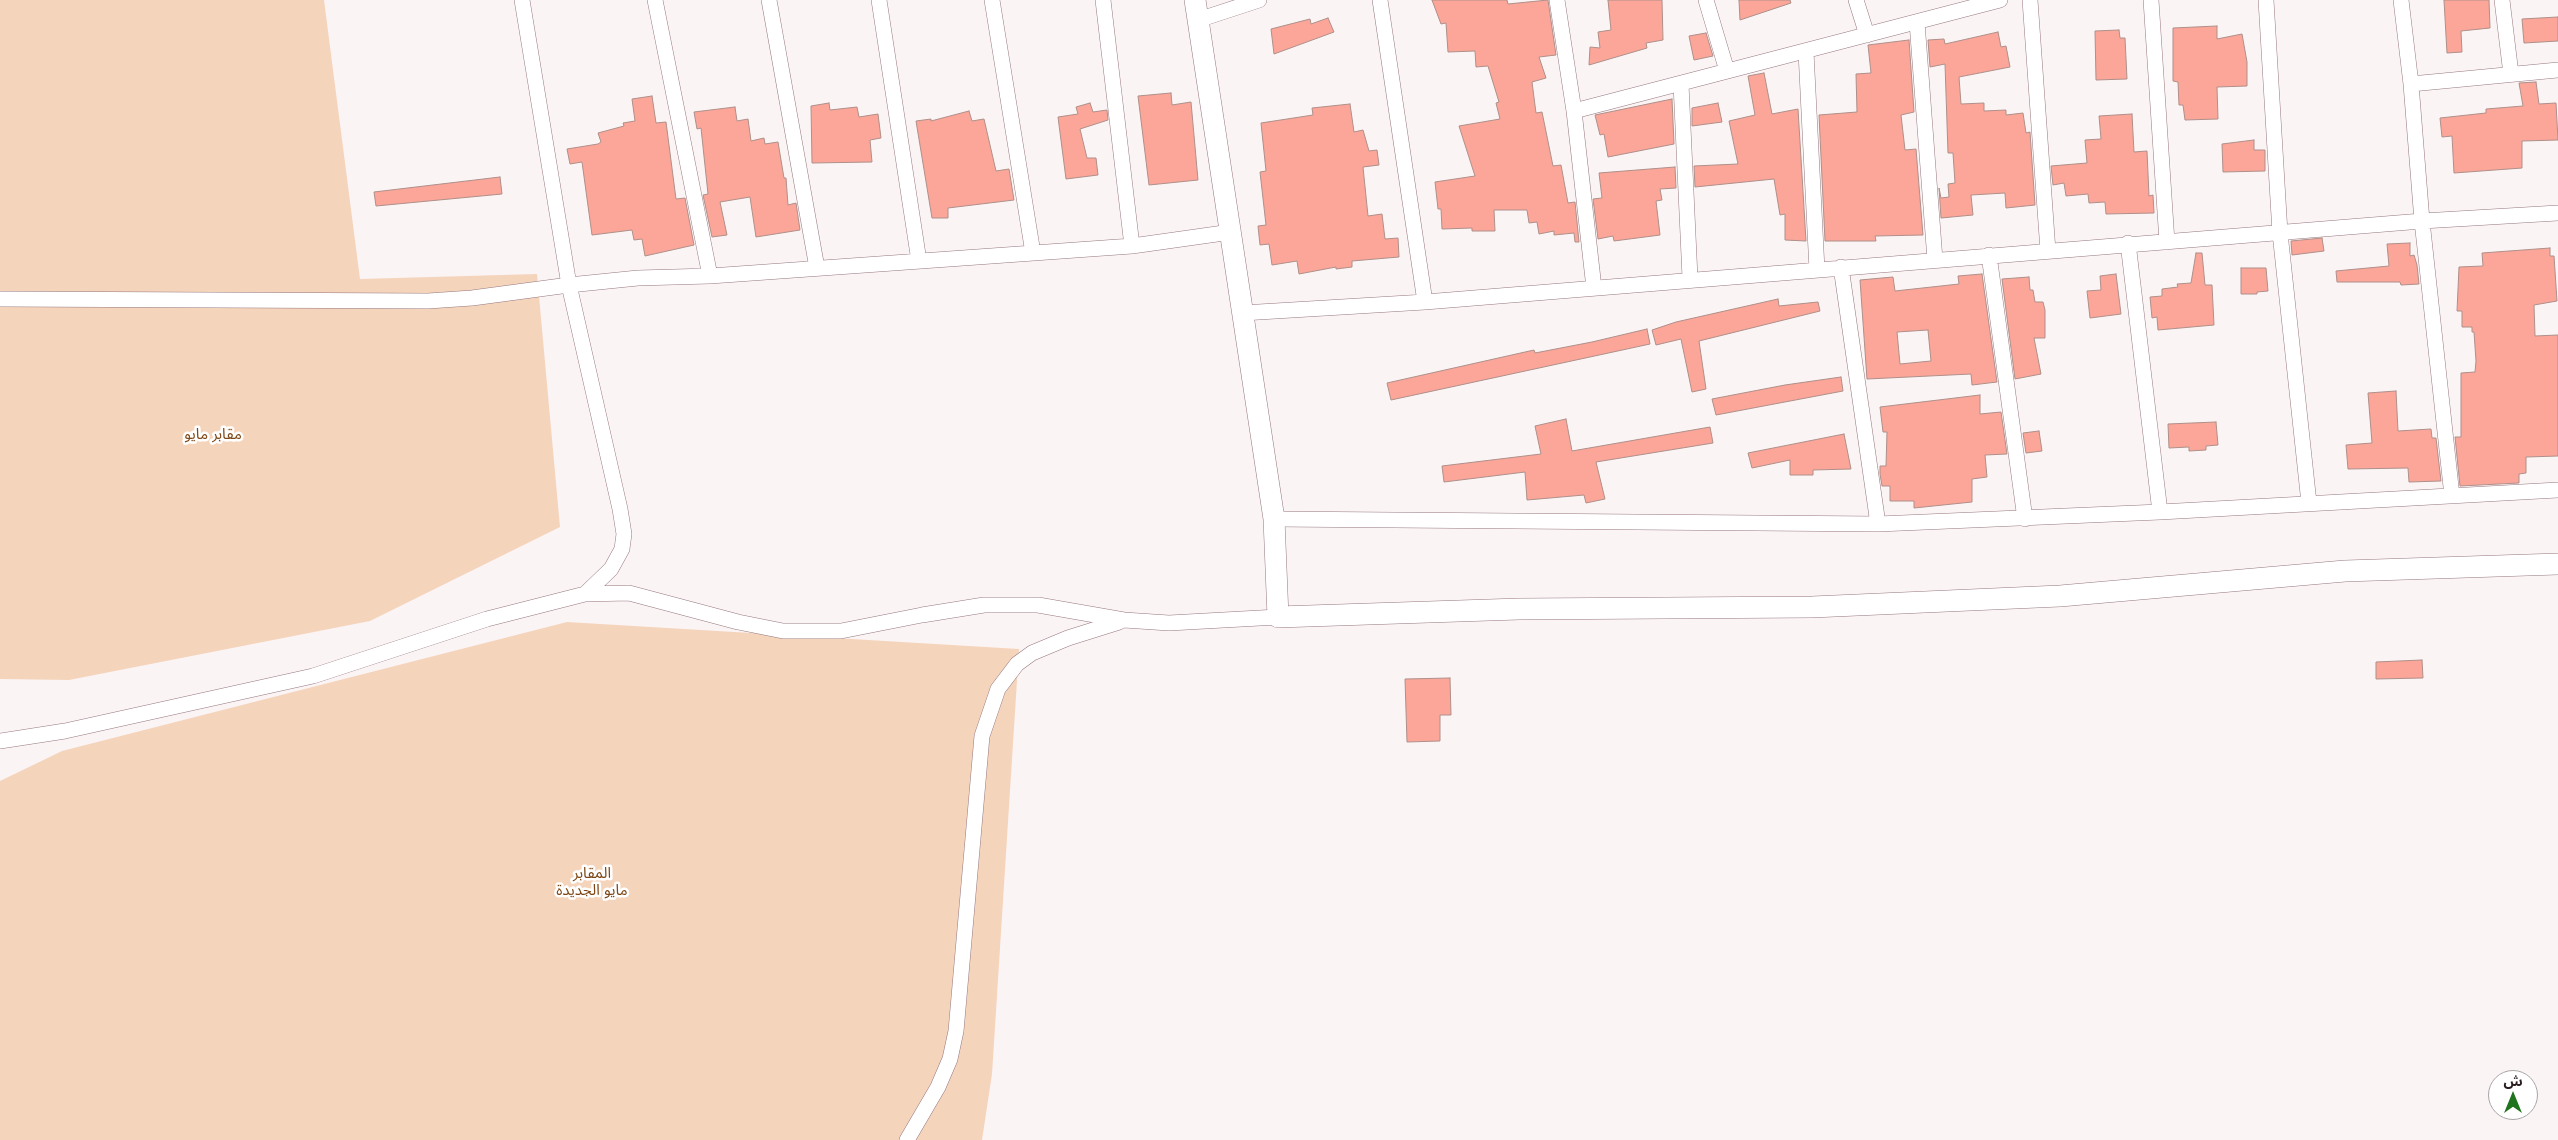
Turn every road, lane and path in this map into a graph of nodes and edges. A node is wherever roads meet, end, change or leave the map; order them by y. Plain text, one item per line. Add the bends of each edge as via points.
1 (522, 0) edge
2 (655, 0) edge
3 (769, 0) edge
4 (880, 0) edge
5 (992, 0) edge
6 (1103, 0) edge
7 (1259, 0) edge
8 (1380, 0) edge
9 (1557, 0) edge
10 (1706, 0) edge
11 (1856, 0) edge
12 (2000, 0) edge
13 (2030, 0) edge
14 (2152, 0) edge
15 (2266, 0) edge
16 (2401, 0) edge
17 (2502, 0) edge
18 (1982, 2) edge
19 (1197, 10) edge
20 (1917, 22) junction
21 (1867, 35) junction
22 (1806, 52) junction
23 (2558, 70) edge
24 (1728, 71) junction
25 (2511, 74) junction
26 (1681, 84) junction
27 (2411, 84) junction
28 (1574, 111) junction
29 (2558, 213) edge
30 (2422, 221) junction
31 (1230, 232) junction
32 (2280, 233) junction
33 (2167, 242) junction
34 (2128, 244) junction
35 (1132, 246) junction
36 (2048, 251) junction
37 (1033, 253) junction
38 (1989, 255) junction
39 (1935, 260) junction
40 (918, 261) junction
41 (1841, 267) junction
42 (817, 268) junction
43 (1817, 270) junction
44 (710, 276) junction
45 (1690, 278) junction
46 (568, 285) junction
47 (1594, 288) junction
48 (0, 299) edge
49 (1425, 302) junction
50 (1242, 313) junction
51 (2558, 490) edge
52 (2452, 496) junction
53 (2309, 503) junction
54 (2160, 512) junction
55 (1274, 519) junction
56 (2025, 519) junction
57 (1878, 524) junction
58 (2558, 564) edge
59 (585, 594) junction
60 (1278, 617) junction
61 (1124, 620) junction
62 (0, 741) edge
63 (907, 1140) edge

1 - 46 street
2 - 44 street
3 - 42 street
4 - 40 street
5 - 37 street
6 - 35 street
7 - 19 street
8 - 49 street
9 - 28 street
10 - 24 street
11 - 21 street
12 - 18 street
13 - 36 street
14 - 33 street
15 - 32 street
16 - 27 street
17 - 25 street
18 - 20 street
19 - 31 street
20 - 21 street
20 - 39 street
21 - 22 street
22 - 24 street
22 - 43 street
23 - 25 street
24 - 26 street
25 - 27 street
26 - 28 street
26 - 45 street
27 - 30 street
28 - 47 street
29 - 30 street
30 - 32 street
30 - 52 street
31 - 35 street
31 - 50 street
32 - 33 street
32 - 53 street
33 - 34 street
34 - 36 street
34 - 54 street
35 - 37 street
36 - 38 street
37 - 40 street
38 - 39 street
38 - 56 street
39 - 41 street
40 - 42 street
41 - 43 street
41 - 57 street
42 - 44 street
43 - 45 street
44 - 46 street via 638,278
45 - 47 street
46 - 48 street via 428,301
46 - 59 street via 624,534 622,549 611,569
47 - 49 street
49 - 50 street
50 - 55 street
51 - 52 street
52 - 53 street
53 - 54 street
54 - 56 street
55 - 57 street
55 - 60 street
56 - 57 street
58 - 60 street via 2345,571 2060,596 1812,607 1519,609
59 - 61 street via 629,593 783,631 841,631 984,605 1038,605
59 - 62 street via 551,600 487,619 313,676 64,731
60 - 61 street via 1169,622
61 - 63 street via 1032,653 1017,664 998,689 982,736 956,1030 950,1059 938,1087

